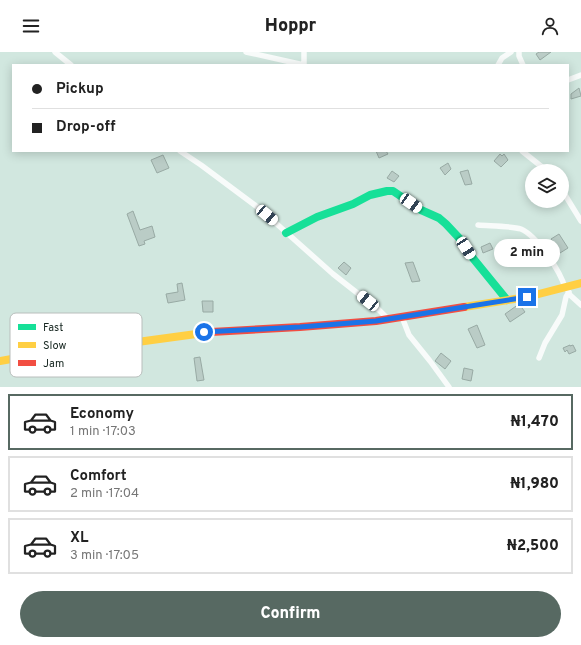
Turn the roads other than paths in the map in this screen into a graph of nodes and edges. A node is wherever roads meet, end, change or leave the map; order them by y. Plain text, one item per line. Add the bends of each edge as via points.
1 (54, 52) edge
2 (246, 52) edge
3 (304, 52) edge
4 (511, 52) edge
5 (519, 52) edge
6 (71, 64) edge
7 (300, 64) edge
8 (304, 64) edge
9 (499, 64) edge
10 (523, 64) edge
11 (581, 75) edge
12 (569, 80) edge
13 (182, 152) edge
14 (523, 152) edge
15 (538, 164) edge
16 (569, 201) edge
17 (581, 221) edge
18 (478, 225) dead end
19 (286, 233) junction
20 (581, 283) edge
21 (567, 289) junction
22 (506, 300) junction
23 (581, 305) edge
24 (402, 317) junction
25 (388, 319) junction
26 (142, 341) edge
27 (539, 358) dead end
28 (10, 359) edge
29 (0, 361) edge
30 (449, 387) edge

1 - 6 street
2 - 7 street
3 - 8 street
4 - 9 street
5 - 10 street
11 - 12 street
13 - 19 street via 260,209
14 - 15 street
16 - 17 street
18 - 21 street via 519,228 526,231 552,261
19 - 22 street via 370,195 393,191 446,224
19 - 25 street
20 - 21 street
21 - 22 street
21 - 23 street
21 - 27 street via 562,315
22 - 24 street
24 - 25 street
24 - 30 street via 409,335
25 - 26 street via 204,332
28 - 29 street

